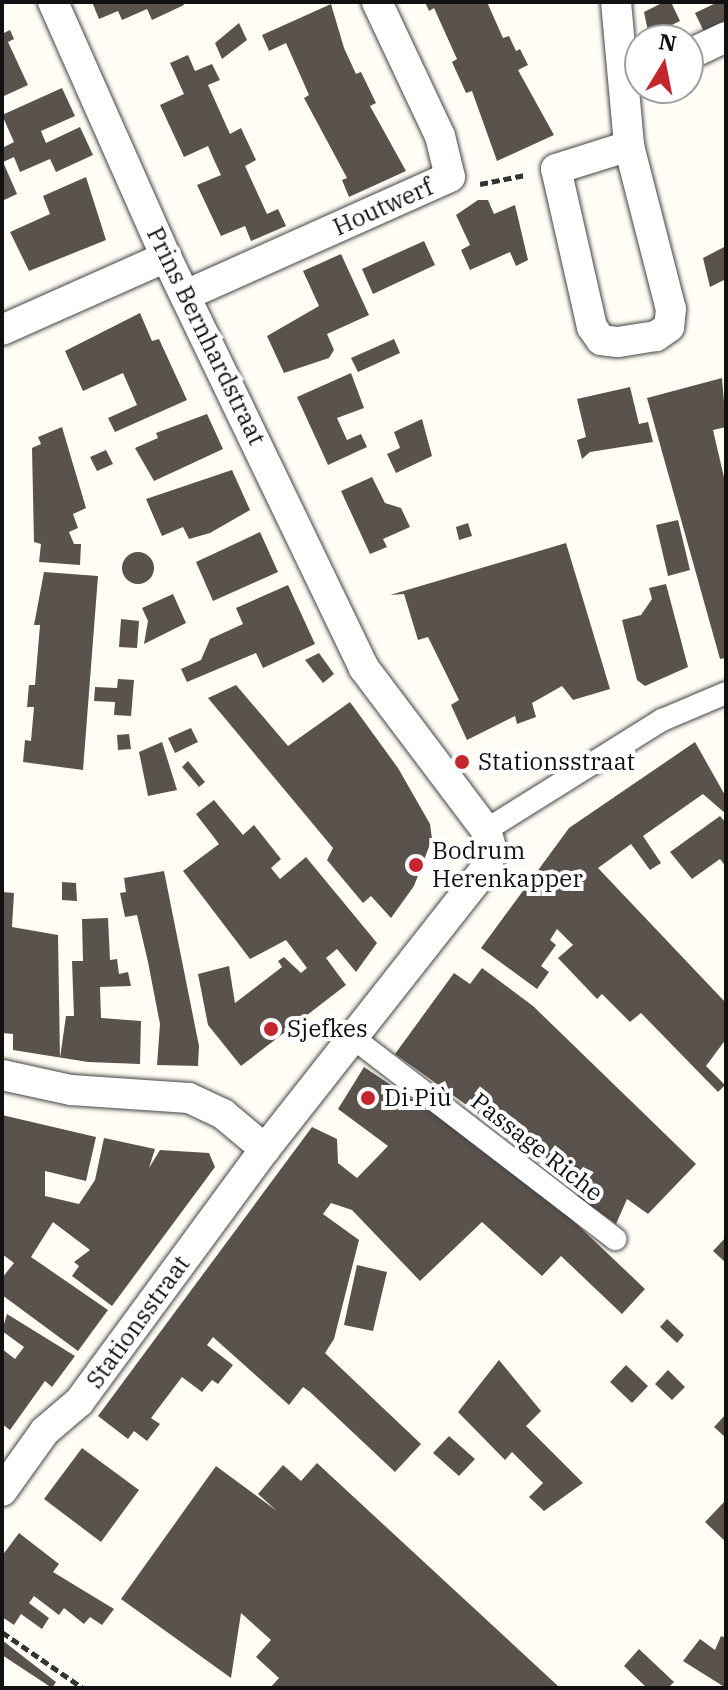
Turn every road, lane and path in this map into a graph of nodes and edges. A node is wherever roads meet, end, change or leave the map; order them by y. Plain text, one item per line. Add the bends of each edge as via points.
1 (53, 2) edge
2 (377, 2) edge
3 (616, 2) edge
4 (726, 37) edge
5 (624, 45) edge
6 (704, 47) edge
7 (630, 104) edge
8 (629, 146) junction
9 (556, 169) junction
10 (450, 177) junction
11 (166, 257) junction
12 (186, 295) junction
13 (2, 330) edge
14 (2, 343) edge
15 (726, 693) edge
16 (486, 830) junction
17 (352, 1037) junction
18 (2, 1075) edge
19 (265, 1149) junction
20 (615, 1239) dead end
21 (2, 1491) edge
22 (2, 1632) edge
23 (83, 1688) edge

1 - 11 street, Prins Bernhardstraat
2 - 10 street, Houtwerf via 440,136
3 - 5 street
4 - 6 street
7 - 8 street
8 - 9 street
8 - 9 street via 671,309 669,327 656,336 609,341 592,327
9 - 10 path via 464,187
10 - 12 street, Houtwerf
11 - 12 street, Prins Bernhardstraat
11 - 13 street
12 - 16 street, Prins Bernhardstraat via 364,668
13 - 14 street
15 - 16 street via 662,720
16 - 17 street, Stationsstraat via 492,851 484,871
17 - 19 street, Stationsstraat
17 - 20 street, Passage Riche
18 - 19 street via 71,1090 189,1098 223,1114
19 - 21 street, Stationsstraat via 93,1384 45,1431
22 - 23 path

